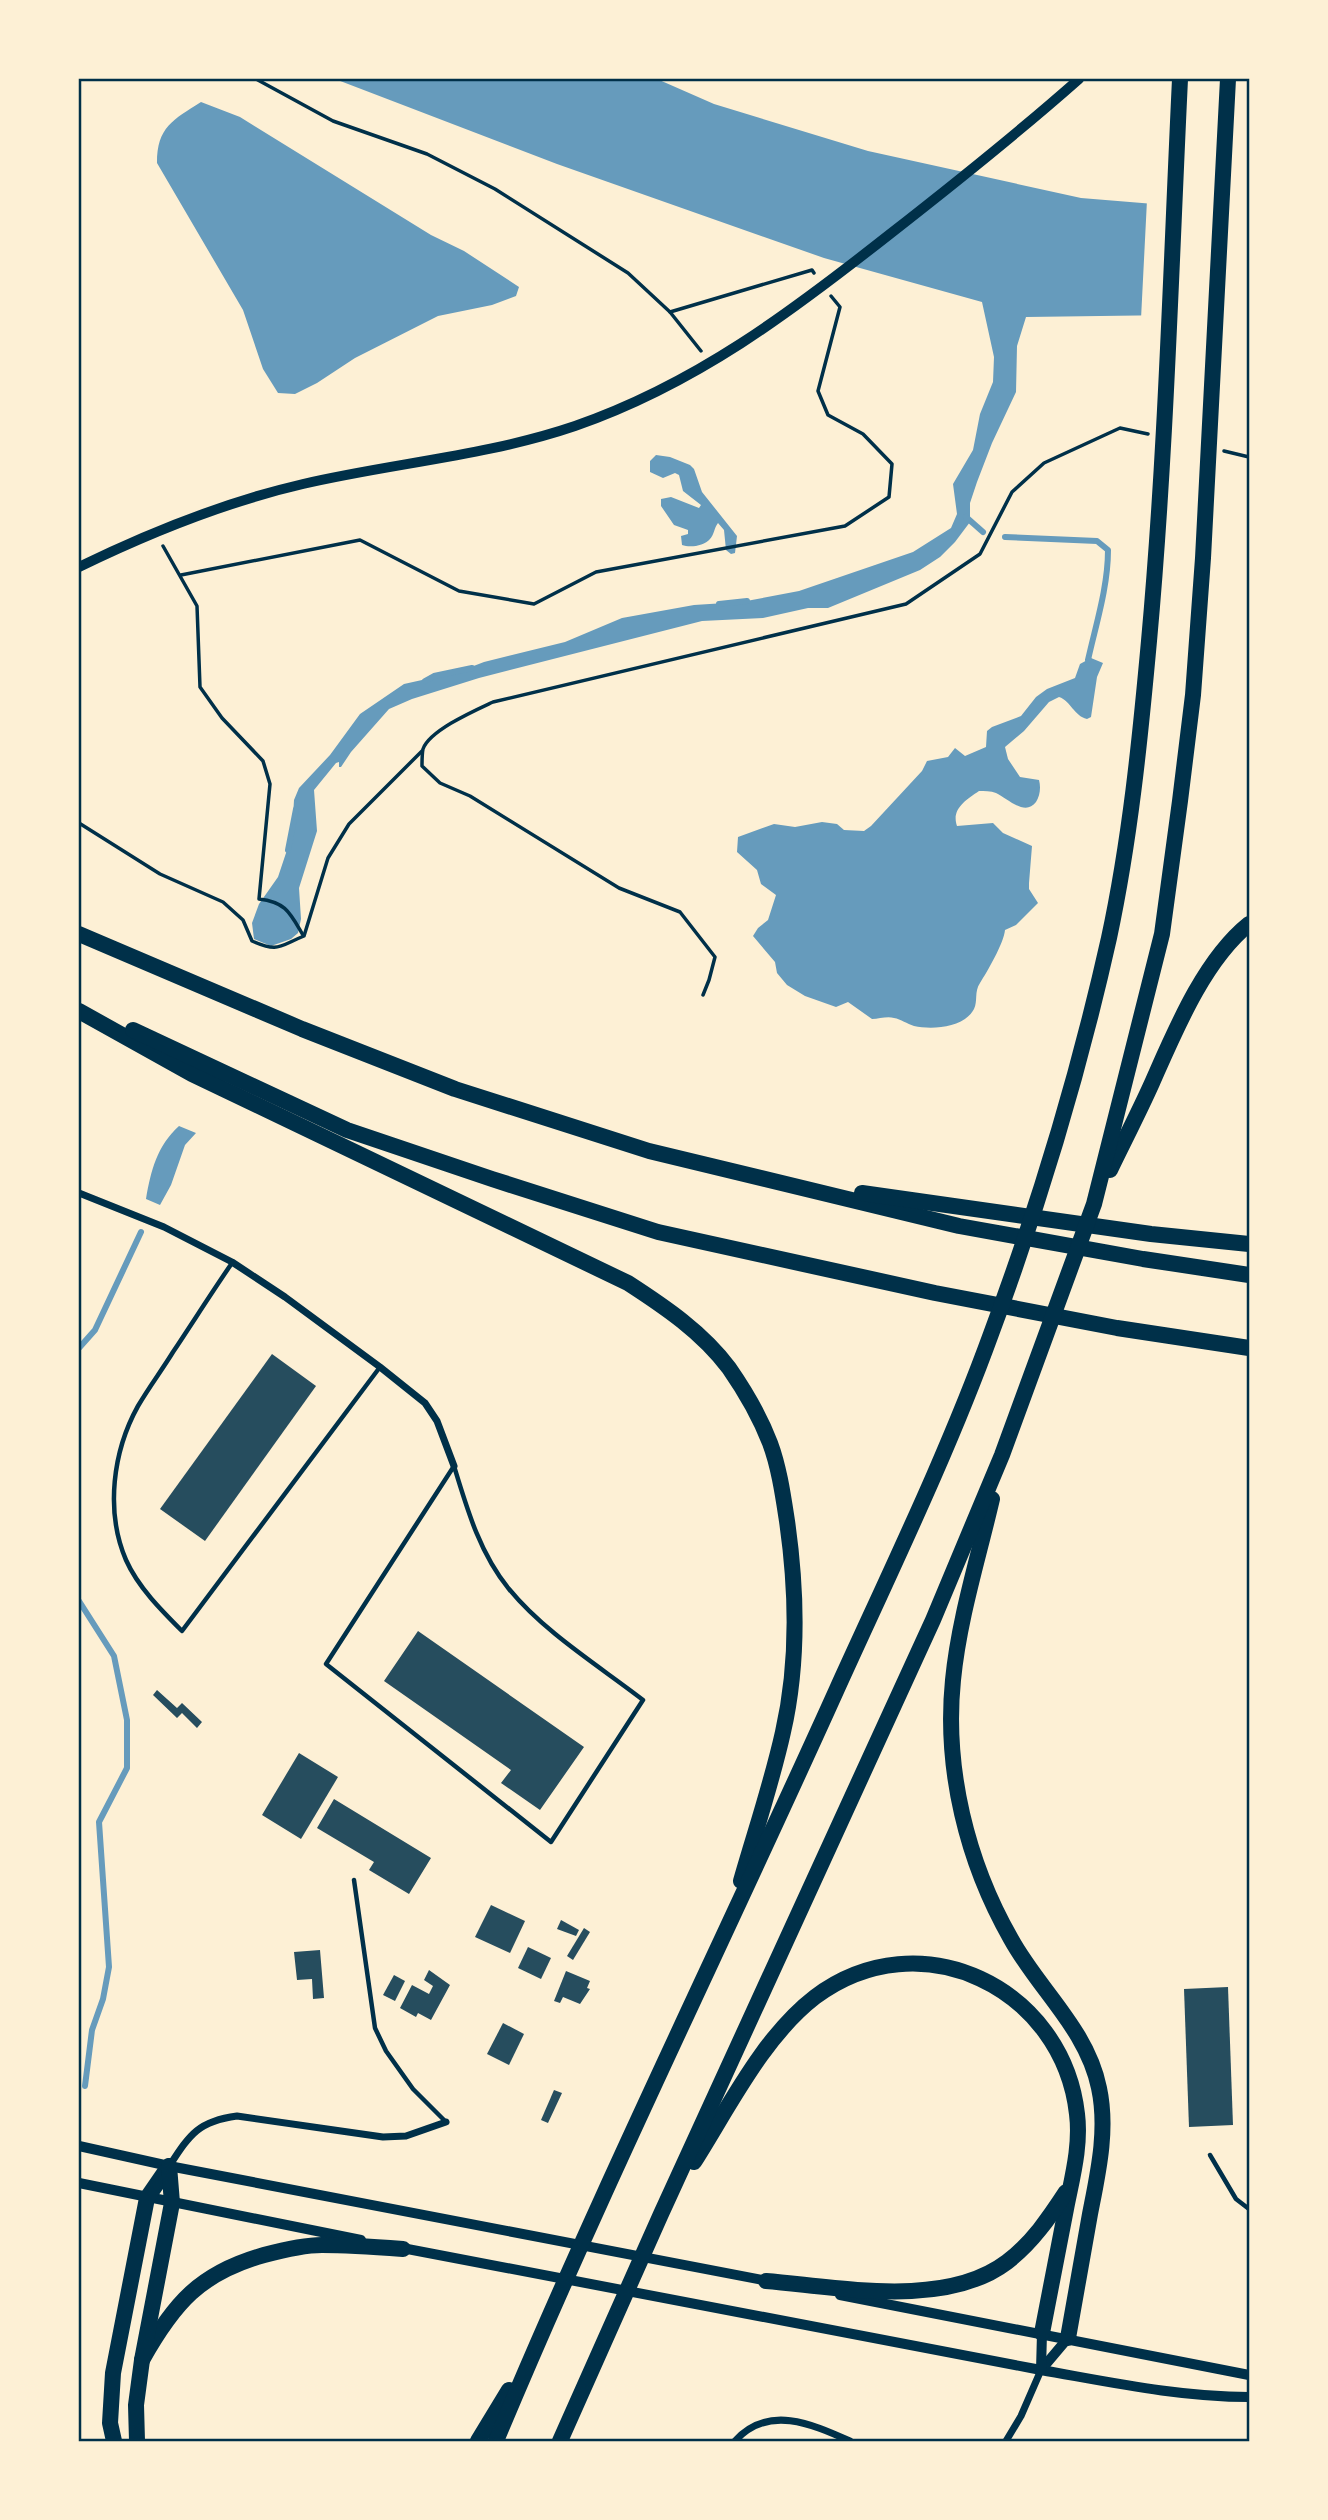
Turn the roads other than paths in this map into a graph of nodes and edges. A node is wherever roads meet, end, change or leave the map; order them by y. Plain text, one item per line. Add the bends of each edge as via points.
1 (1079, 79) edge
2 (1180, 79) edge
3 (1228, 79) edge
4 (79, 567) edge
5 (1249, 924) edge
6 (79, 934) edge
7 (79, 1005) edge
8 (79, 1011) edge
9 (783, 1184) junction
10 (79, 1193) edge
11 (1094, 1204) junction
12 (1249, 1244) edge
13 (232, 1262) junction
14 (1249, 1275) edge
15 (1249, 1348) edge
16 (380, 1367) junction
17 (1002, 1455) junction
18 (454, 1466) junction
19 (354, 1880) dead end
20 (727, 1933) junction
21 (446, 2122) joint
22 (79, 2146) edge
23 (1210, 2155) dead end
24 (169, 2165) junction
25 (79, 2183) edge
26 (1071, 2185) junction
27 (147, 2198) junction
28 (172, 2203) junction
29 (1249, 2209) edge
30 (661, 2214) junction
31 (403, 2249) junction
32 (766, 2281) junction
33 (1042, 2333) junction
34 (1068, 2339) junction
35 (536, 2346) junction
36 (142, 2360) junction
37 (1041, 2370) junction
38 (1249, 2375) edge
39 (1249, 2397) edge
40 (114, 2441) edge
41 (137, 2441) edge
42 (478, 2441) edge
43 (496, 2441) edge
44 (560, 2441) edge
45 (735, 2441) edge
46 (850, 2441) edge
47 (1006, 2441) edge

1 - 4 street via 1015,136 802,304 712,364 574,426 502,446 275,491 156,531
2 - 20 highway via 1157,554 1134,794 1110,933 1054,1148 991,1335 932,1479
3 - 11 highway via 1193,695 1161,934
5 - 11 highway via 1226,947 1197,989
6 - 9 highway via 302,1030 455,1089 649,1151
7 - 15 highway via 348,1130 658,1232 935,1293
8 - 20 highway via 192,1074 628,1283 699,1335 728,1367 770,1443 783,1493 796,1621 783,1732
9 - 12 highway
9 - 14 highway via 959,1226
10 - 13 street via 164,1227
11 - 17 highway
13 - 16 street
13 - 16 lane via 138,1406 124,1437 117,1470 113,1506 127,1562 182,1631
16 - 18 street via 425,1403 438,1420
17 - 30 highway via 864,1775
17 - 34 highway via 953,1681 952,1745 960,1807 978,1870 1017,1951 1083,2041 1099,2087 1101,2154
18 - 18 lane via 326,1664 551,1842 643,1700 542,1622 509,1589 472,1523
19 - 21 lane via 375,2028 413,2089
20 - 35 highway
21 - 24 street via 424,2132 383,2137 237,2116 222,2118 188,2136
22 - 24 street
23 - 29 lane via 1236,2199
24 - 27 highway
24 - 28 highway
24 - 32 street
25 - 27 street
26 - 30 highway via 1079,2141 1075,2099 1061,2057 1037,2020 985,1979 961,1970 910,1964 884,1967 841,1982 785,2023
26 - 32 highway via 1029,2243 1005,2263 964,2282 906,2292
26 - 33 highway
27 - 28 street
27 - 40 highway via 113,2373 110,2423
28 - 31 street
28 - 36 highway
30 - 44 highway
31 - 36 highway via 320,2245 246,2260 221,2270 177,2307
31 - 37 street
32 - 33 street
33 - 34 street
33 - 37 street
34 - 37 street
34 - 38 street
35 - 42 highway
35 - 43 highway
36 - 41 highway
37 - 39 street via 1143,2388
37 - 47 street
45 - 46 street via 755,2424 772,2419 821,2428

